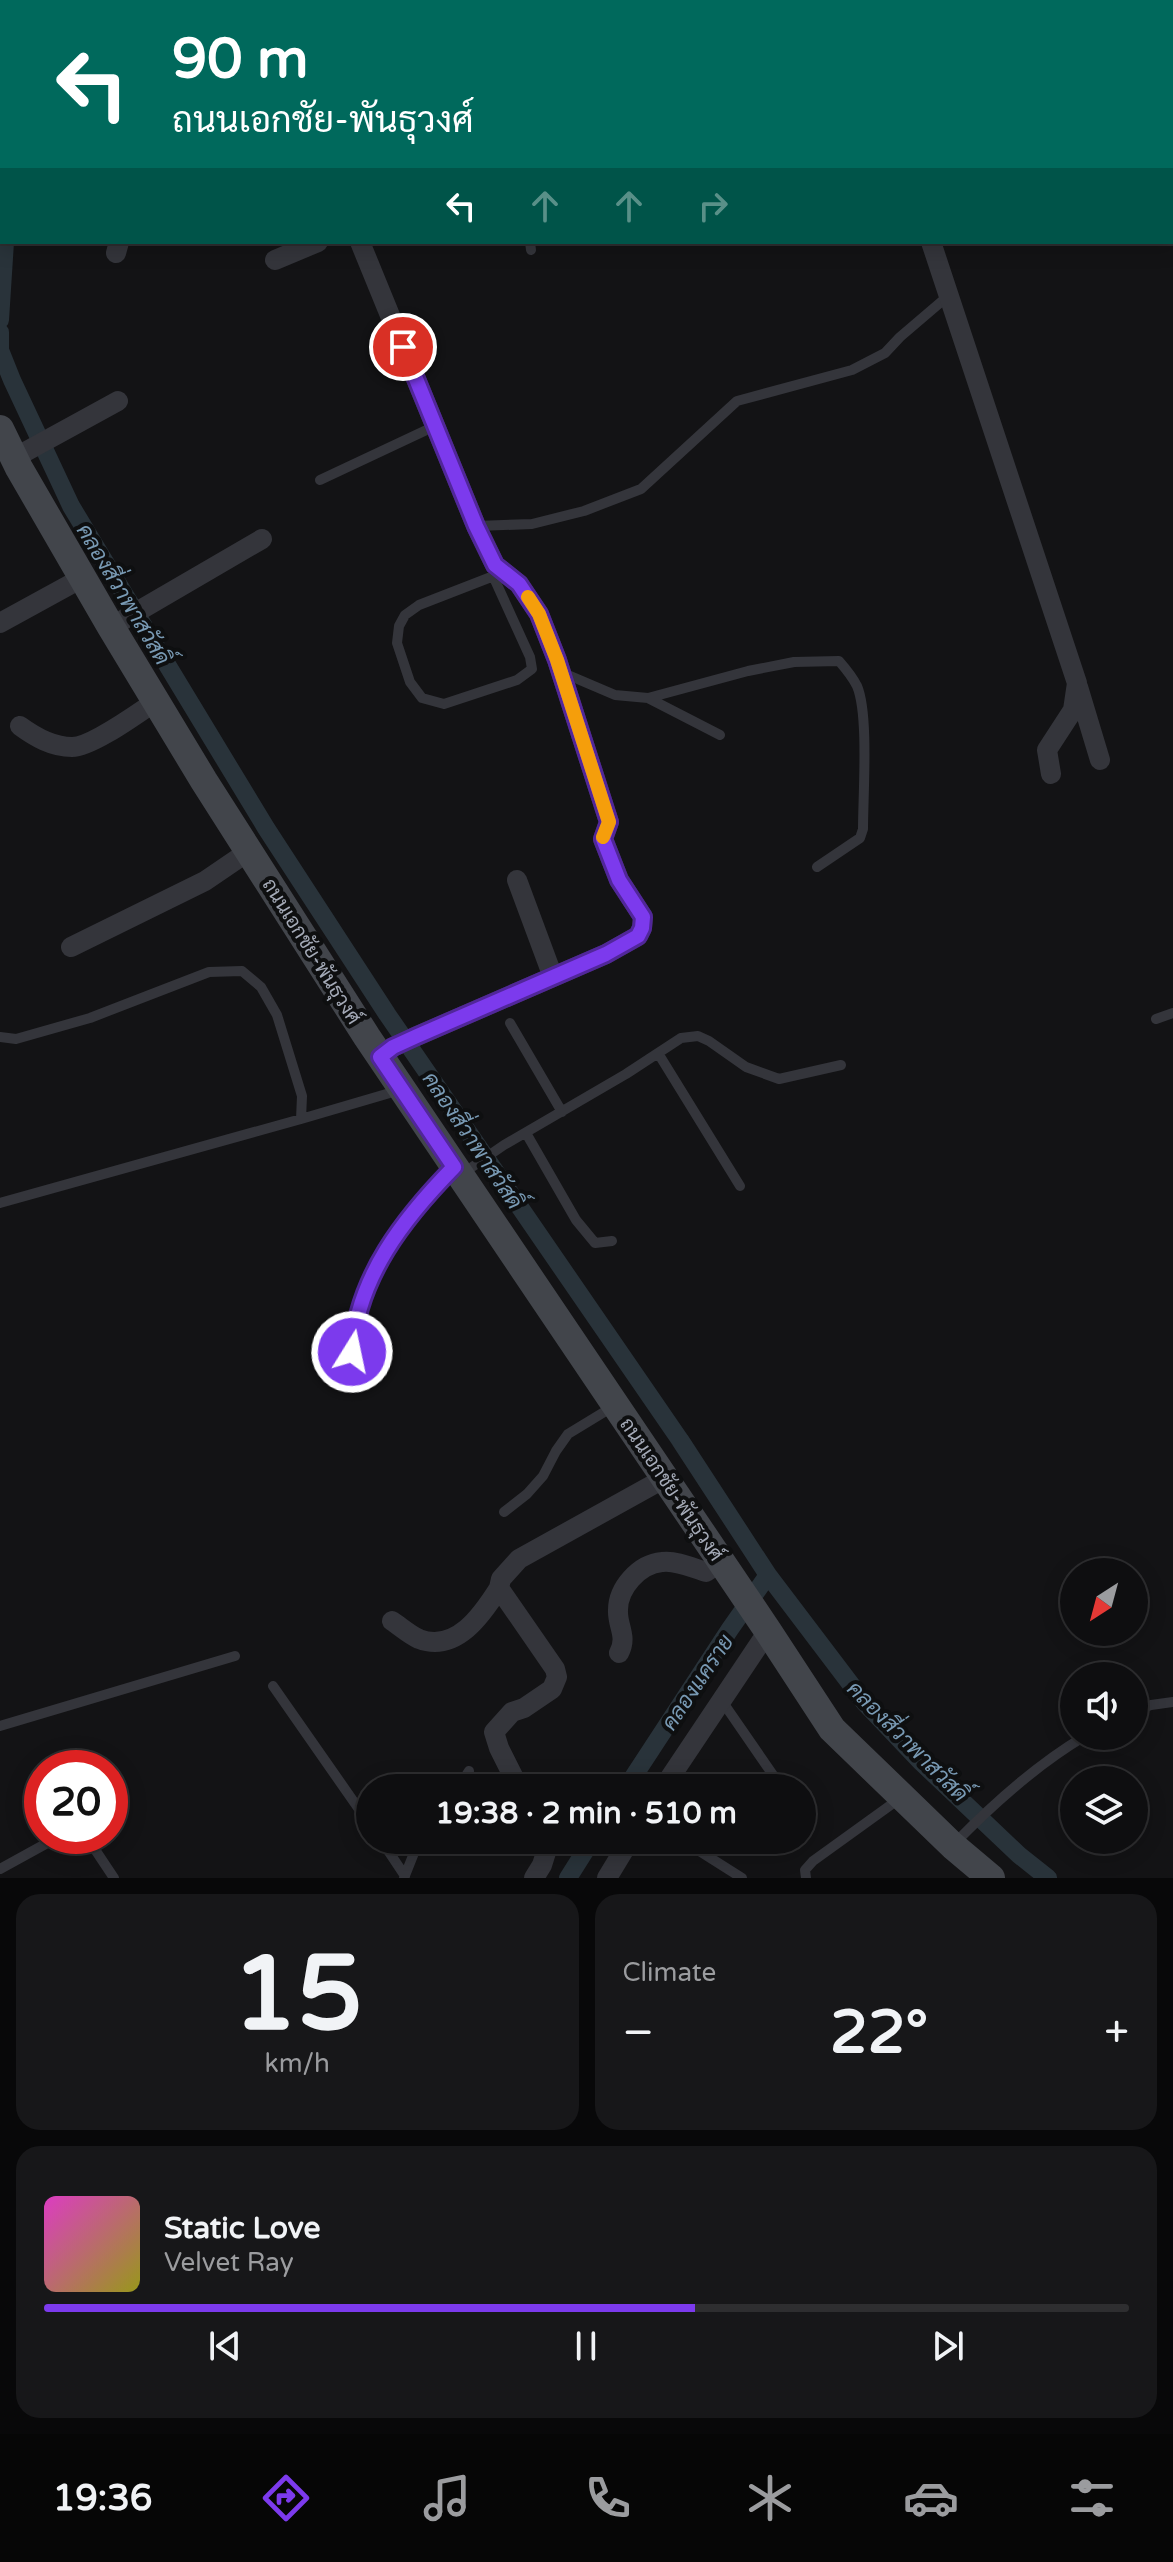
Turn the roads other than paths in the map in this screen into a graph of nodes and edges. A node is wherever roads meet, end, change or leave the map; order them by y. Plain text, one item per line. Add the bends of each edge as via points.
1 (313, 244) edge
2 (361, 244) edge
3 (932, 244) edge
4 (275, 260) dead end
5 (948, 296) junction
6 (118, 401) dead end
7 (435, 426) junction
8 (0, 429) edge
9 (21, 454) junction
10 (320, 480) dead end
11 (476, 526) junction
12 (262, 539) dead end
13 (499, 575) junction
14 (82, 578) junction
15 (118, 622) junction
16 (0, 623) edge
17 (561, 672) junction
18 (1077, 683) junction
19 (648, 698) junction
20 (156, 701) junction
21 (20, 726) dead end
22 (720, 735) dead end
23 (1100, 760) dead end
24 (1051, 774) dead end
25 (246, 847) junction
26 (817, 867) dead end
27 (517, 880) dead end
28 (100, 919) dead end
29 (71, 947) dead end
30 (553, 977) junction
31 (1173, 1013) edge
32 (1156, 1019) dead end
33 (510, 1023) dead end
34 (0, 1037) edge
35 (387, 1052) junction
36 (658, 1053) junction
37 (841, 1065) dead end
38 (402, 1089) junction
39 (562, 1112) junction
40 (301, 1119) junction
41 (526, 1133) junction
42 (463, 1169) junction
43 (740, 1186) dead end
44 (0, 1203) edge
45 (612, 1241) dead end
46 (351, 1374) dead end
47 (615, 1405) junction
48 (665, 1478) junction
49 (504, 1512) dead end
50 (727, 1571) junction
51 (499, 1588) junction
52 (392, 1621) dead end
53 (763, 1623) junction
54 (619, 1653) dead end
55 (235, 1656) dead end
56 (273, 1686) dead end
57 (722, 1701) junction
58 (1173, 1702) edge
59 (1148, 1706) edge
60 (0, 1726) edge
61 (1060, 1750) edge
62 (469, 1771) dead end
63 (467, 1774) edge
64 (512, 1774) edge
65 (672, 1774) edge
66 (772, 1774) edge
67 (901, 1797) junction
68 (356, 1805) edge
69 (960, 1838) junction
70 (27, 1854) edge
71 (98, 1854) edge
72 (390, 1854) edge
73 (415, 1854) edge
74 (545, 1854) edge
75 (622, 1854) edge
76 (704, 1854) edge
77 (0, 1869) edge
78 (405, 1877) edge
79 (114, 1878) edge
80 (534, 1878) edge
81 (607, 1878) edge
82 (742, 1878) edge
83 (806, 1878) edge
84 (991, 1878) edge

1 - 4 street
2 - 7 street
3 - 5 street
5 - 11 lane via 885,353 852,370 737,401 641,489 532,524
5 - 18 street
6 - 9 street
7 - 10 lane
7 - 11 street
8 - 9 street, ถนนเอกชัย-พันธุวงศ์
9 - 14 street, ถนนเอกชัย-พันธุวงศ์
11 - 13 street
12 - 15 street
13 - 13 lane via 405,615 397,643 410,682 422,698 444,704 517,680 532,669
13 - 17 street via 513,577 539,614
14 - 15 street, ถนนเอกชัย-พันธุวงศ์
14 - 16 street
15 - 20 street, ถนนเอกชัย-พันธุวงศ์
17 - 19 lane via 615,695
17 - 30 street via 609,822 603,839 619,880 643,917 638,936
18 - 23 street
18 - 24 street via 1073,710 1047,750
19 - 22 lane
19 - 26 lane via 794,662 839,661 858,689 864,726 863,829 860,838
20 - 21 street via 74,747 40,740
20 - 25 street, ถนนเอกชัย-พันธุวงศ์
25 - 28 street
25 - 29 street via 205,881
25 - 35 street, ถนนเอกชัย-พันธุวงศ์
27 - 30 street
30 - 35 street
31 - 32 lane
33 - 39 lane
34 - 40 lane via 16,1039 90,1018 209,972 242,971 261,987 277,1015 302,1096
35 - 38 street, ถนนเอกชัย-พันธุวงศ์
36 - 37 lane via 681,1038 698,1036 746,1067 779,1079
36 - 39 lane
36 - 43 lane
38 - 40 lane
38 - 42 street, ถนนเอกชัย-พันธุวงศ์
39 - 41 lane
40 - 44 lane
41 - 42 lane
41 - 45 lane via 576,1220 595,1243
42 - 46 lane via 417,1205 385,1250 353,1330
42 - 47 street, ถนนเอกชัย-พันธุวงศ์
47 - 48 street, ถนนเอกชัย-พันธุวงศ์
47 - 49 lane via 568,1434 543,1476
48 - 50 street, ถนนเอกชัย-พันธุวงศ์
48 - 51 street via 519,1559
50 - 53 street, ถนนเอกชัย-พันธุวงศ์
50 - 54 street via 706,1572 665,1561 634,1575 619,1597 617,1615 624,1632
51 - 52 street via 458,1637 440,1643 419,1639
51 - 64 street via 557,1677 552,1689 512,1712 494,1732
53 - 57 street
53 - 67 street, ถนนเอกชัย-พันธุวงศ์ via 832,1729
55 - 60 lane
56 - 68 lane
57 - 65 street
57 - 66 lane
58 - 59 lane
61 - 69 lane
62 - 63 lane
67 - 69 street, ถนนเอกชัย-พันธุวงศ์
67 - 83 lane via 813,1861
69 - 84 street, ถนนเอกชัย-พันธุวงศ์
70 - 77 lane
71 - 79 lane
72 - 78 lane
73 - 78 lane
74 - 80 street
75 - 81 street
76 - 82 lane

